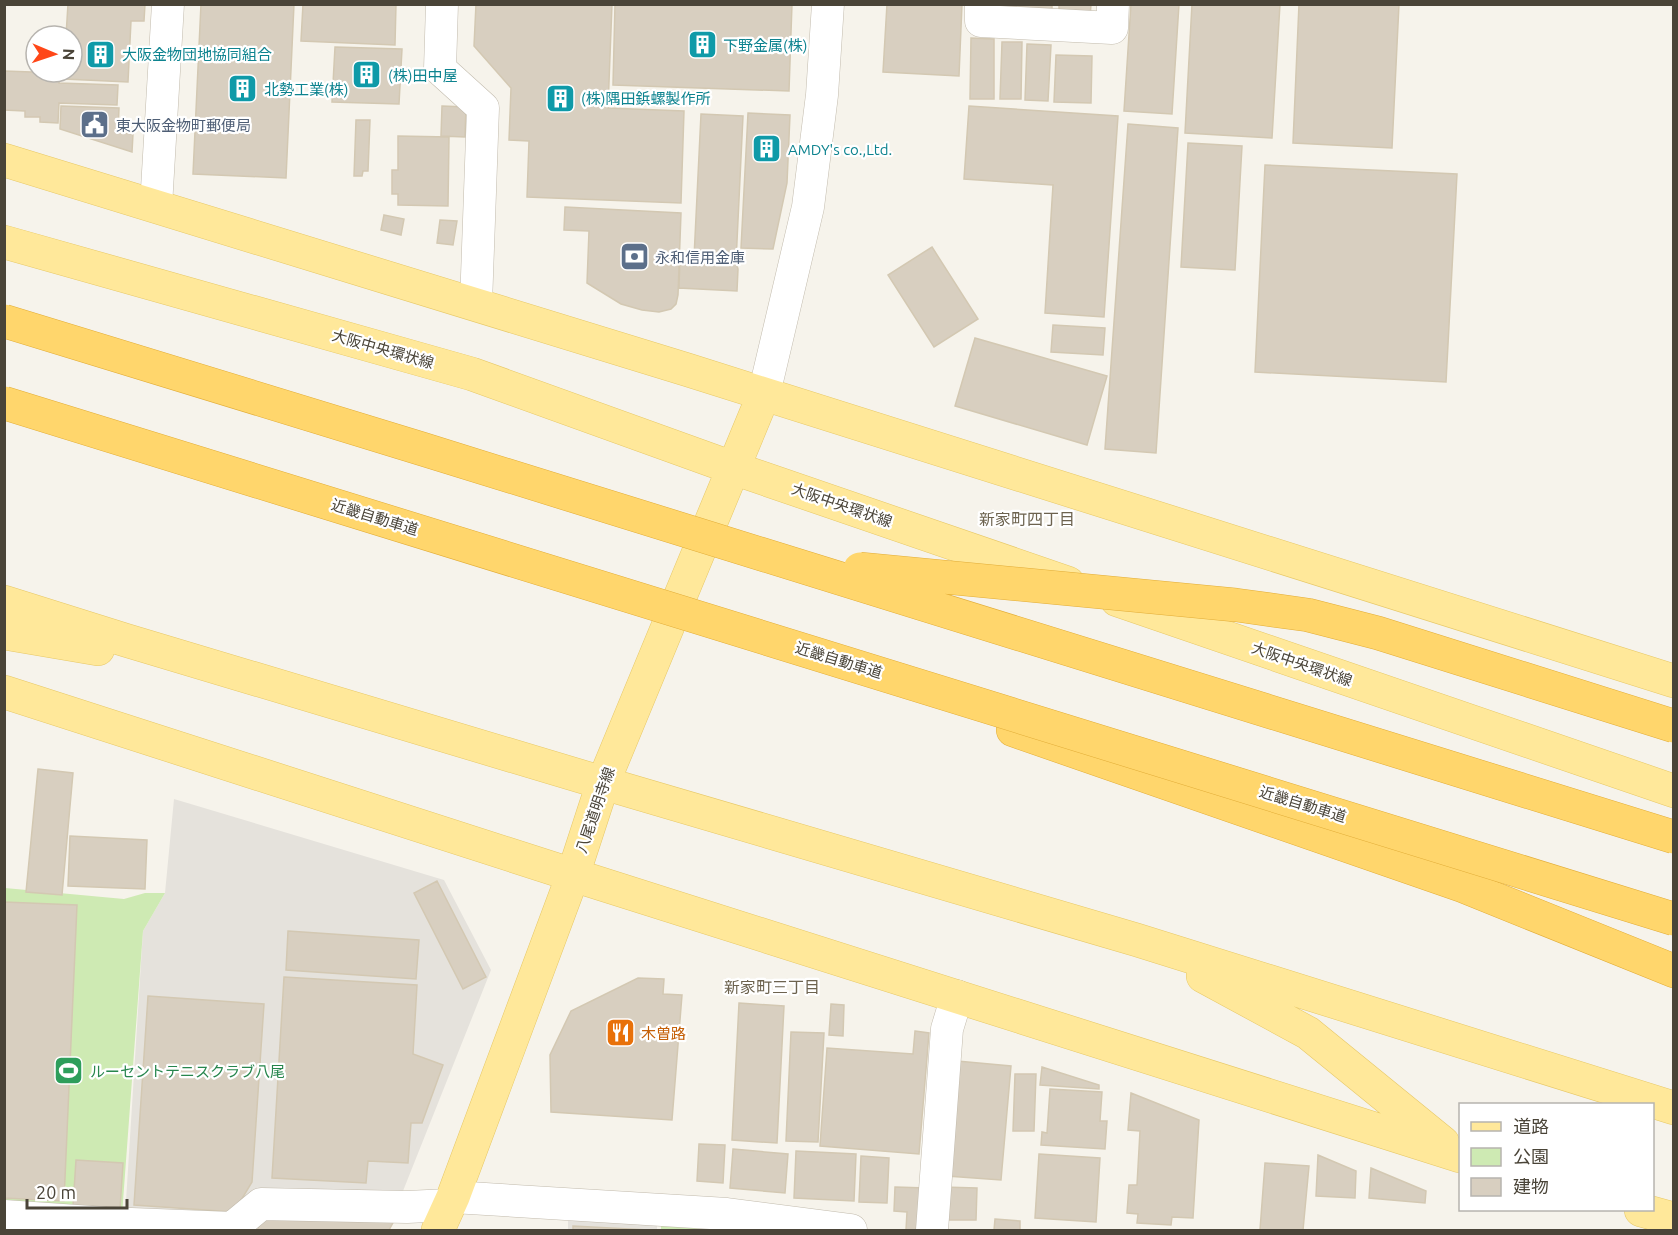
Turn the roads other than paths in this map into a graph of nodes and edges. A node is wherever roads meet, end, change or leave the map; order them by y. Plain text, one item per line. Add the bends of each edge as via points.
1 (168, 4) edge
2 (442, 4) edge
3 (828, 4) edge
4 (981, 4) edge
5 (1113, 4) edge
6 (4, 160) edge
7 (156, 206) junction
8 (4, 242) edge
9 (476, 304) junction
10 (4, 321) edge
11 (764, 394) junction
12 (4, 403) edge
13 (734, 468) junction
14 (792, 563) junction
15 (4, 602) edge
16 (4, 633) edge
17 (835, 659) junction
18 (244, 675) junction
19 (1674, 681) edge
20 (4, 692) edge
21 (1674, 726) edge
22 (603, 783) junction
23 (1674, 791) edge
24 (1674, 837) edge
25 (573, 875) junction
26 (1674, 919) edge
27 (1137, 940) junction
28 (1674, 971) edge
29 (957, 996) junction
30 (1674, 1108) edge
31 (1459, 1155) edge
32 (1459, 1156) edge
33 (447, 1211) edge
34 (1648, 1211) edge
35 (4, 1216) edge
36 (1674, 1219) edge
37 (851, 1230) edge
38 (932, 1230) edge

1 - 7 street
2 - 9 street via 440,69 483,108
3 - 11 street via 808,207
4 - 5 street via 981,21 1112,28
6 - 7 main road
7 - 9 main road
8 - 13 main road, 大阪中央環状線 via 472,374
9 - 11 main road
10 - 14 highway, bridge
11 - 13 main road, 八尾道明寺線
11 - 19 main road
12 - 17 highway, 近畿自動車道, bridge
13 - 22 main road, 八尾道明寺線
13 - 23 main road, 大阪中央環状線
14 - 21 highway, bridge via 1308,615 1378,633
14 - 24 highway, bridge
15 - 18 main road
16 - 18 main road
17 - 26 highway, 近畿自動車道, bridge
17 - 28 highway, bridge via 1011,730 1463,886
18 - 22 main road
20 - 25 main road
22 - 25 main road, 八尾道明寺線
22 - 27 main road
25 - 29 main road
25 - 33 main road, 八尾道明寺線
27 - 30 main road
27 - 31 main road via 1308,1033
29 - 32 main road
29 - 38 street via 947,1029
33 - 35 street via 261,1204 232,1228
33 - 37 street via 727,1214
34 - 36 main road

